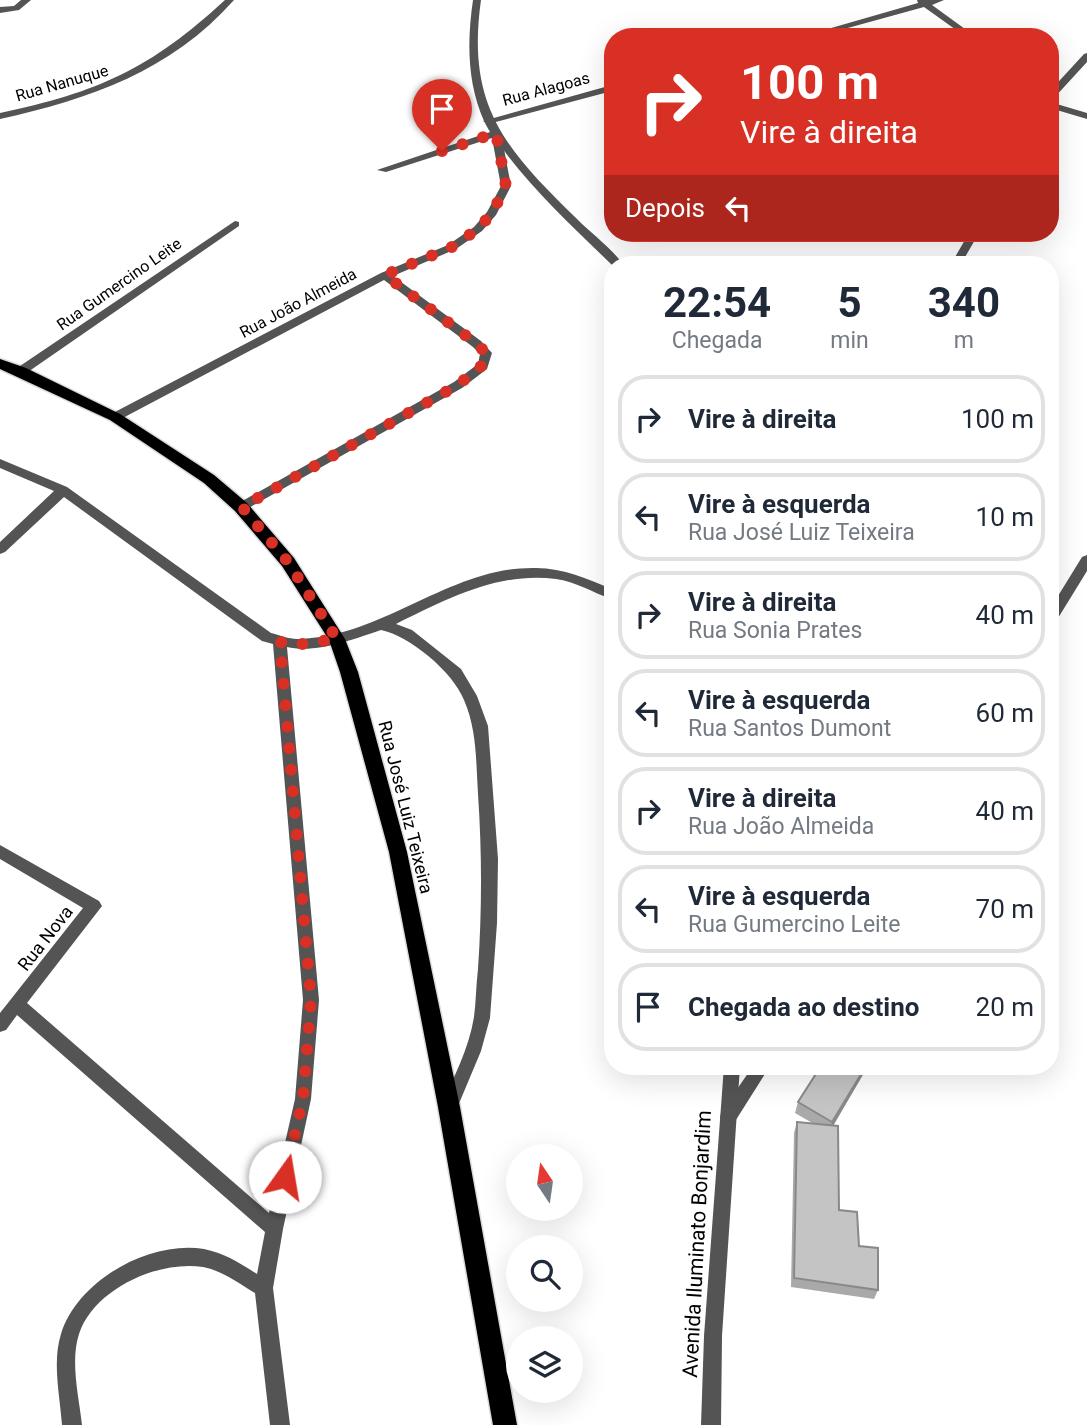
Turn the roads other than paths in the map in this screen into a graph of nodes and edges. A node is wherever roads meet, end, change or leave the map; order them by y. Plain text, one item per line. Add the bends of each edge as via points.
1 (27, 0) edge
2 (230, 0) edge
3 (477, 0) edge
4 (940, 0) edge
5 (923, 2) edge
6 (0, 10) edge
7 (835, 28) edge
8 (959, 28) edge
9 (1087, 56) edge
10 (1059, 86) edge
11 (604, 90) edge
12 (1059, 108) edge
13 (0, 116) edge
14 (1087, 116) edge
15 (488, 121) junction
16 (496, 133) junction
17 (382, 170) dead end
18 (235, 224) dead end
19 (610, 256) edge
20 (385, 275) junction
21 (0, 364) edge
22 (21, 371) junction
23 (115, 417) junction
24 (0, 463) edge
25 (63, 490) junction
26 (242, 507) junction
27 (0, 549) edge
28 (1087, 560) edge
29 (604, 591) edge
30 (1059, 605) edge
31 (382, 625) junction
32 (337, 639) junction
33 (280, 642) junction
34 (0, 851) edge
35 (17, 1005) junction
36 (0, 1025) edge
37 (731, 1075) edge
38 (756, 1075) edge
39 (449, 1107) junction
40 (726, 1120) junction
41 (274, 1228) junction
42 (264, 1288) junction
43 (72, 1425) edge
44 (280, 1425) edge
45 (505, 1425) edge
46 (711, 1425) edge

1 - 6 street via 16,8
2 - 13 street, Rua Nanuque via 200,30 128,78 52,106
3 - 15 street via 474,67
4 - 5 street
5 - 7 street
5 - 8 street
9 - 10 street
11 - 15 street, Rua Alagoas
12 - 14 street
15 - 16 street
16 - 17 street
16 - 19 street via 542,191
16 - 20 street, Rua João Almeida via 506,186 492,213 452,247
18 - 22 street, Rua Gumercino Leite
20 - 23 street, Rua João Almeida
20 - 26 street via 477,344 486,353 486,362 458,385
21 - 22 main road, Rua José Luiz Teixeira
22 - 23 main road, Rua José Luiz Teixeira
23 - 26 main road, Rua José Luiz Teixeira via 187,462
24 - 25 street
25 - 27 street
25 - 33 street
26 - 32 main road, Rua José Luiz Teixeira via 288,562
28 - 30 street
29 - 31 street via 559,574 521,573 440,597
31 - 32 street
31 - 39 street via 407,634 456,673 481,726 490,859 482,1018
32 - 33 street via 295,645
32 - 39 main road, Rua José Luiz Teixeira via 398,852
33 - 41 street via 311,1000 303,1099
34 - 35 street, Rua Nova via 94,906
35 - 36 street, Rua Nova
35 - 41 street
37 - 40 street, Avenida Iluminato Bonjardim
38 - 40 street
39 - 45 main road, Rua José Luiz Teixeira
40 - 46 street, Avenida Iluminato Bonjardim
41 - 42 street
42 - 43 street via 222,1263 205,1259 158,1262 122,1275 87,1303 70,1335
42 - 44 street

